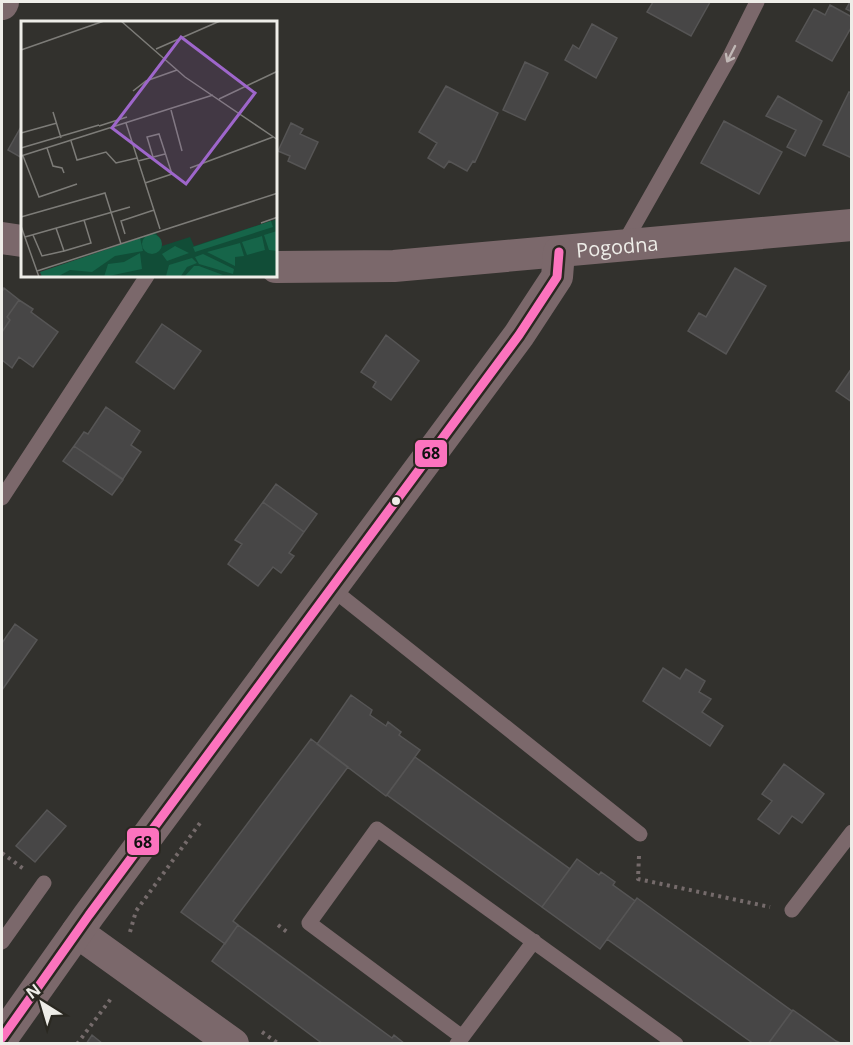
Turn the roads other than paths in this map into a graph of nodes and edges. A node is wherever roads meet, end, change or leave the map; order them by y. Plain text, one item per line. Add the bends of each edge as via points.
1 (757, 2) edge
2 (852, 225) edge
3 (2, 238) edge
4 (21, 241) edge
5 (623, 245) junction
6 (559, 252) junction
7 (278, 267) edge
8 (146, 278) edge
9 (2, 498) edge
10 (331, 588) junction
11 (852, 832) edge
12 (640, 834) road end
13 (44, 883) dead end
14 (792, 910) road end
15 (77, 932) junction
16 (534, 941) junction
17 (2, 942) edge
18 (247, 1037) edge
19 (2, 1038) edge
20 (460, 1040) edge
21 (676, 1044) edge

1 -> 5 lane
2 - 5 street, Pogodna
3 - 4 street
5 - 6 street, Pogodna
6 - 7 street, Pogodna via 394,266
6 - 10 street via 557,277 519,335
8 - 9 lane
10 - 12 lane
10 - 15 street
11 - 14 lane
13 - 17 lane
15 - 18 street
15 - 19 street
16 - 20 lane
16 - 20 lane via 376,830 309,923
16 - 21 lane

